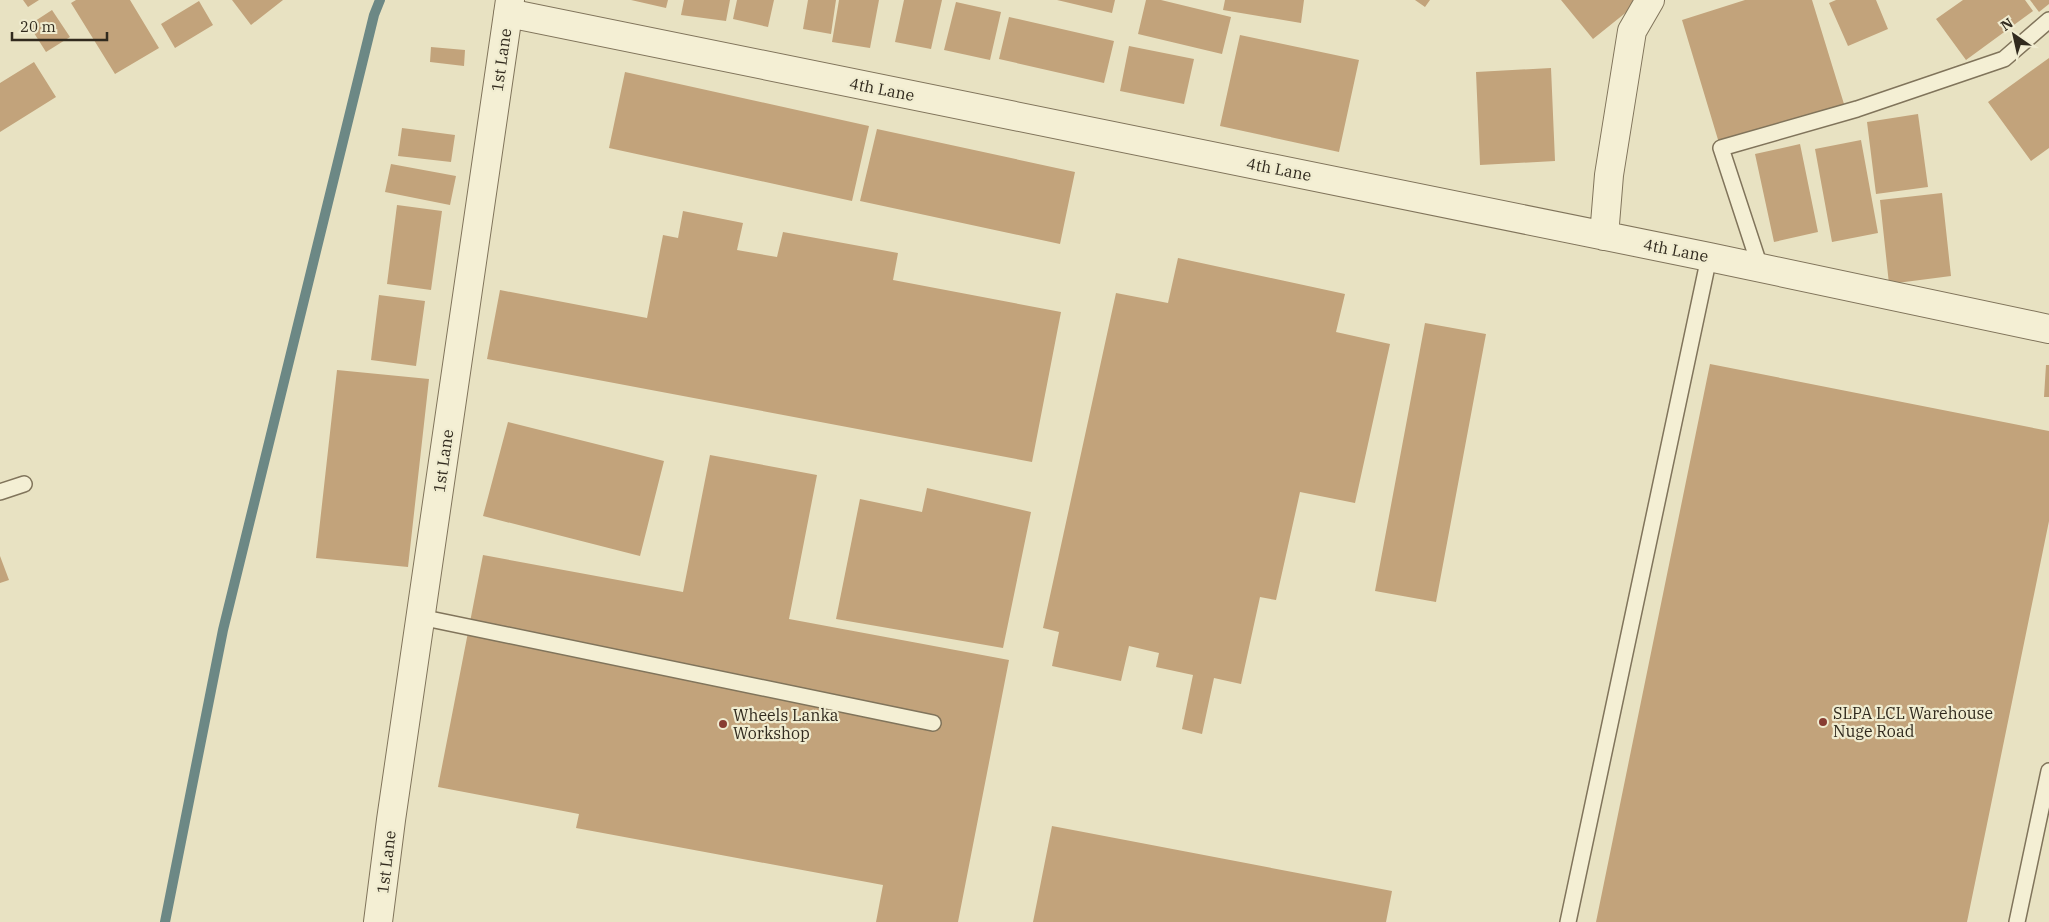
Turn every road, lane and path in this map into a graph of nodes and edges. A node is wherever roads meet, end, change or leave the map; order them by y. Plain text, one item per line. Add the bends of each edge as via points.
1 (1650, 0) edge
2 (509, 6) edge
3 (2049, 20) edge
4 (1604, 236) junction
5 (1709, 257) junction
6 (1760, 268) junction
7 (2049, 329) edge
8 (24, 484) dead end
9 (0, 492) edge
10 (420, 617) junction
11 (933, 723) dead end
12 (2049, 770) edge
13 (378, 922) edge
14 (1568, 922) edge
15 (2017, 922) edge

1 - 4 street via 1632,32 1609,175
2 - 4 street, 4th Lane
2 - 10 street, 1st Lane
3 - 6 lane via 2004,59 1857,109 1721,148
4 - 5 street, 4th Lane
5 - 6 street, 4th Lane
5 - 14 lane
6 - 7 street, 4th Lane
8 - 9 lane
10 - 11 lane
10 - 13 street, 1st Lane
12 - 15 lane

